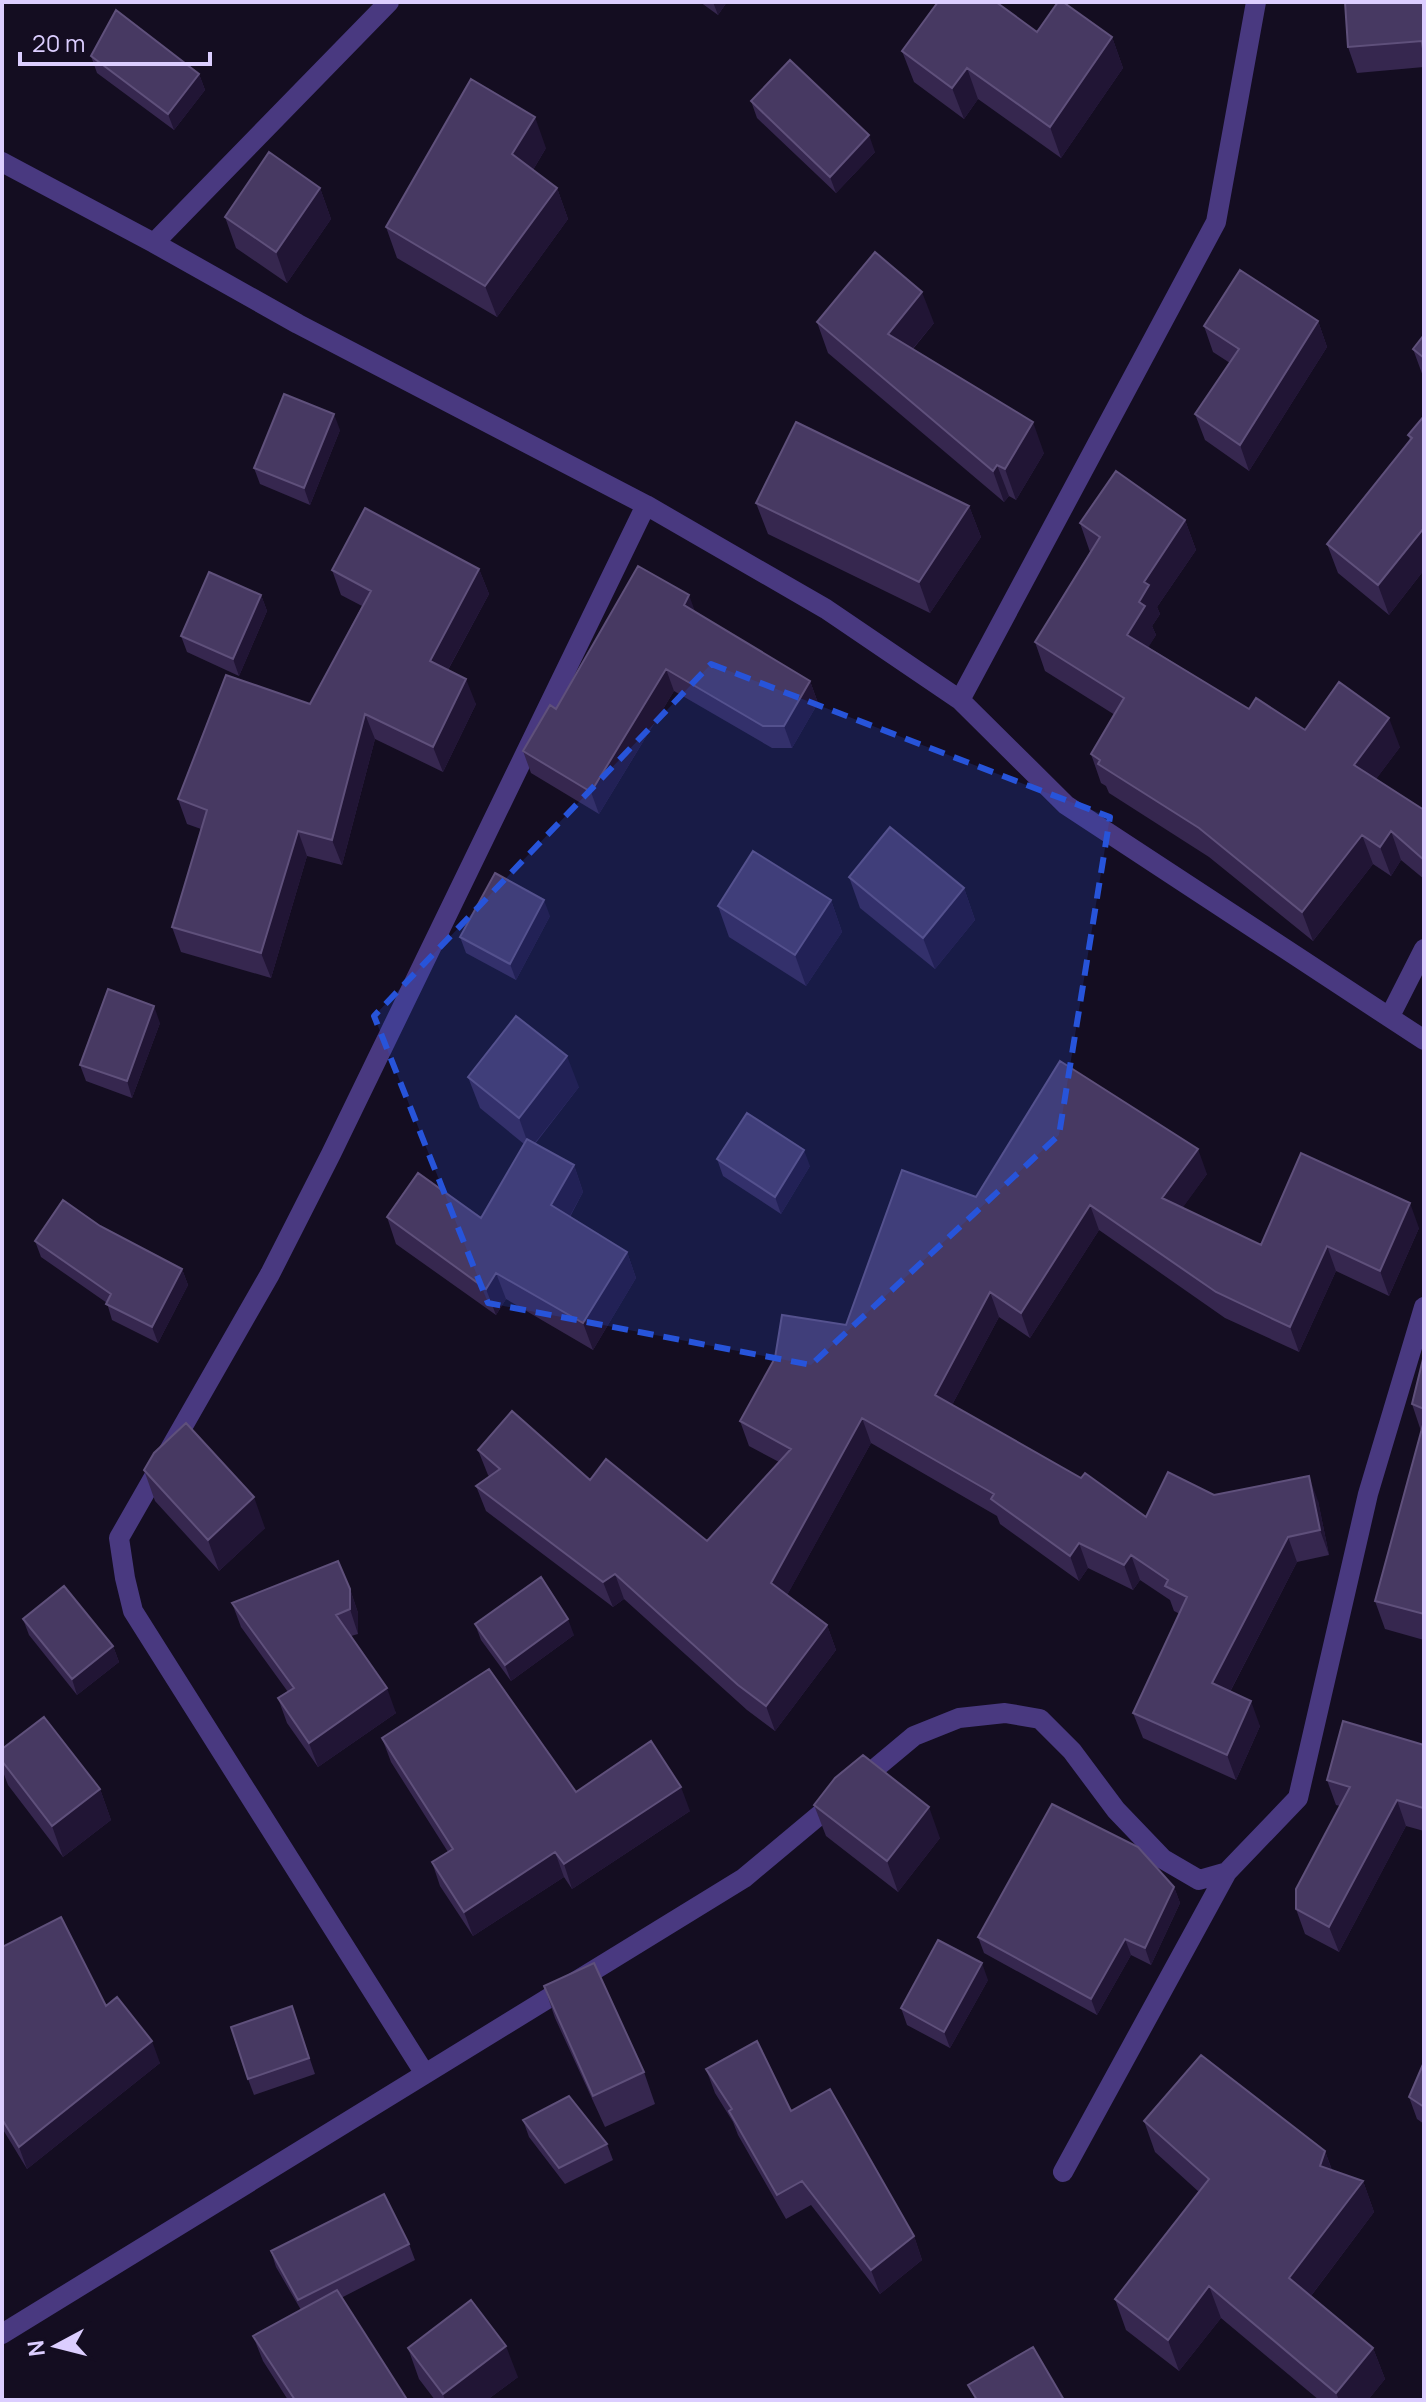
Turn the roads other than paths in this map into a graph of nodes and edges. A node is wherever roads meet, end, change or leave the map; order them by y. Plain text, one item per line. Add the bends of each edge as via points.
1 (389, 2) edge
2 (1256, 2) edge
3 (2, 162) edge
4 (154, 243) junction
5 (646, 505) junction
6 (960, 700) junction
7 (1424, 949) edge
8 (1390, 1016) junction
9 (1424, 1040) edge
10 (1424, 1307) edge
11 (1227, 1872) junction
12 (425, 2074) junction
13 (1063, 2172) dead end
14 (2, 2334) edge

1 - 4 street
2 - 6 street via 1216,222
3 - 4 street
4 - 5 street
5 - 6 street via 826,609
5 - 12 street via 325,1168 119,1538 133,1611
6 - 8 street via 1066,805
7 - 8 street
8 - 9 street
10 - 11 street via 1368,1494 1298,1798
11 - 12 street via 1199,1880 1163,1859 1040,1719 1005,1713 959,1718 914,1736 744,1878
11 - 13 street
12 - 14 street

